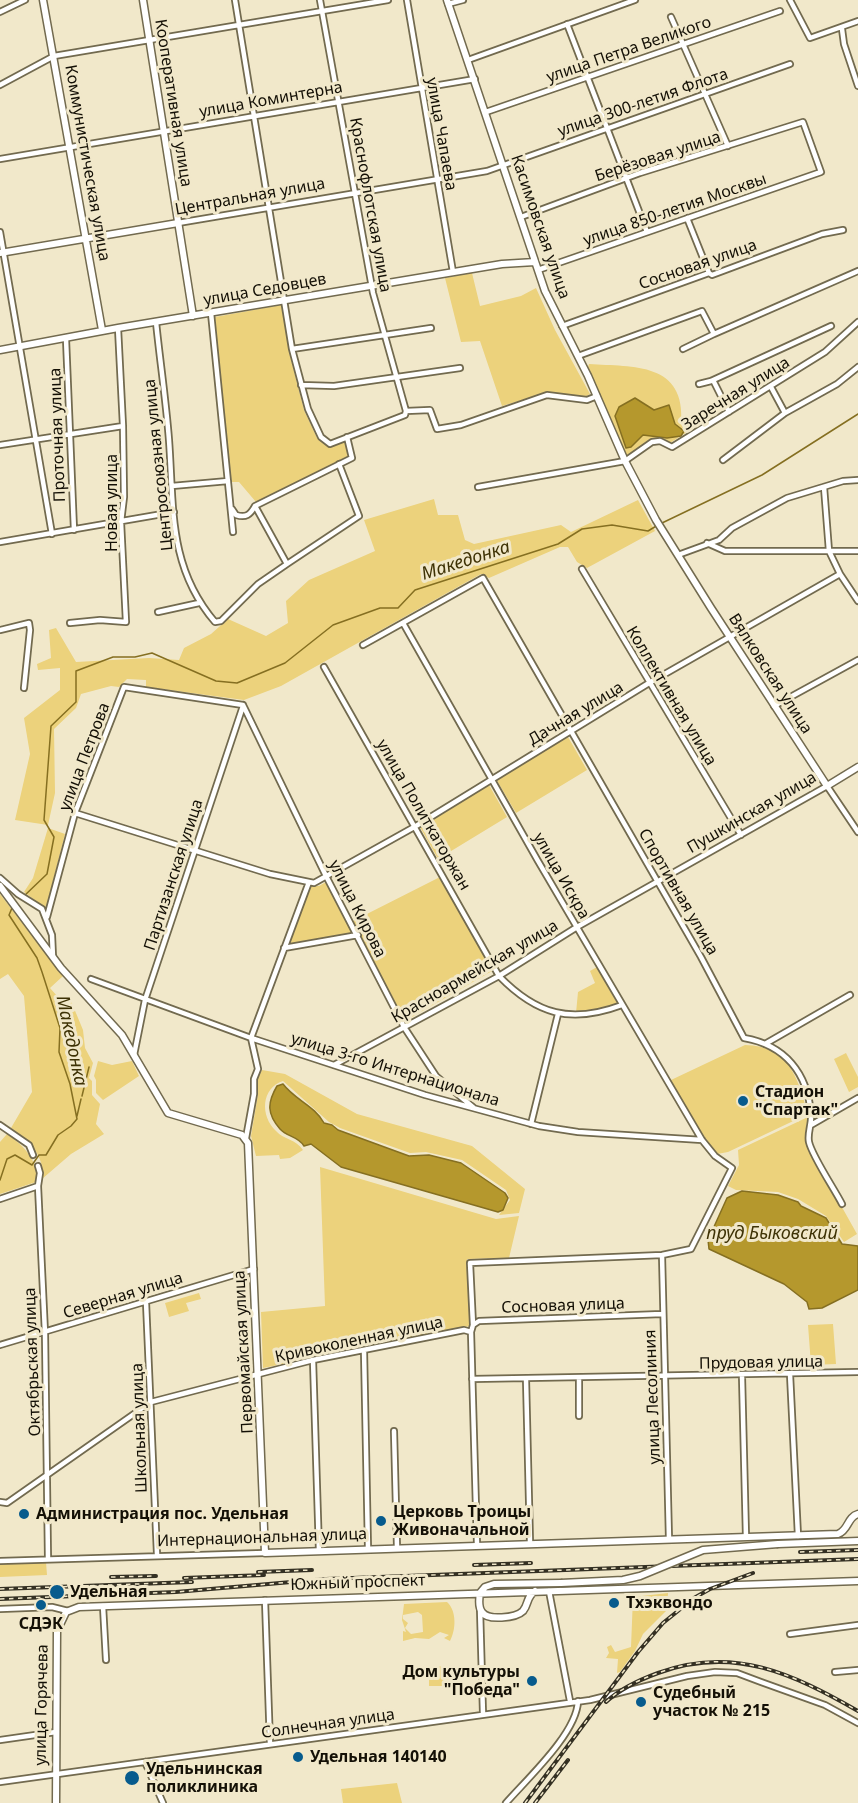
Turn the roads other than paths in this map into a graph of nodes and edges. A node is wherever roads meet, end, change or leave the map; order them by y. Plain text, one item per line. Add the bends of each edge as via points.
1 (25, 0) edge
2 (44, 0) edge
3 (143, 0) edge
4 (235, 0) edge
5 (320, 0) edge
6 (388, 0) edge
7 (406, 0) edge
8 (463, 0) edge
9 (635, 0) edge
10 (790, 0) edge
11 (448, 2) edge
12 (322, 11) junction
13 (780, 11) dead end
14 (0, 12) edge
15 (670, 17) dead end
16 (858, 21) edge
17 (239, 24) junction
18 (567, 24) junction
19 (842, 29) junction
20 (149, 39) junction
21 (681, 44) junction
22 (54, 56) junction
23 (468, 60) junction
24 (790, 64) dead end
25 (588, 76) junction
26 (475, 79) junction
27 (0, 85) edge
28 (420, 86) junction
29 (858, 86) edge
30 (705, 94) junction
31 (339, 100) junction
32 (486, 112) junction
33 (254, 117) junction
34 (607, 128) junction
35 (163, 130) junction
36 (728, 146) junction
37 (70, 147) junction
38 (0, 159) edge
39 (504, 165) junction
40 (821, 172) joint
41 (625, 179) junction
42 (436, 180) junction
43 (355, 193) junction
44 (269, 208) junction
45 (521, 217) junction
46 (687, 218) junction
47 (178, 223) junction
48 (843, 230) dead end
49 (0, 232) edge
50 (647, 232) junction
51 (87, 238) junction
52 (2, 253) edge
53 (535, 262) junction
54 (538, 270) junction
55 (858, 271) edge
56 (453, 272) junction
57 (709, 273) junction
58 (372, 286) junction
59 (286, 300) junction
60 (211, 313) junction
61 (193, 316) junction
62 (156, 322) junction
63 (858, 322) edge
64 (831, 326) dead end
65 (117, 327) junction
66 (562, 327) junction
67 (431, 328) dead end
68 (102, 330) junction
69 (384, 333) junction
70 (714, 334) junction
71 (66, 339) junction
72 (19, 347) junction
73 (292, 349) junction
74 (683, 349) dead end
75 (0, 350) edge
76 (578, 356) junction
77 (858, 367) edge
78 (460, 368) dead end
79 (396, 378) junction
80 (713, 380) junction
81 (699, 384) dead end
82 (301, 385) junction
83 (771, 387) junction
84 (597, 396) junction
85 (406, 411) junction
86 (729, 412) junction
87 (785, 412) junction
88 (123, 426) junction
89 (69, 433) junction
90 (347, 437) junction
91 (36, 438) junction
92 (0, 445) edge
93 (723, 460) dead end
94 (625, 461) junction
95 (339, 464) junction
96 (857, 479) edge
97 (228, 481) junction
98 (172, 486) junction
99 (478, 487) dead end
100 (824, 487) junction
101 (255, 506) junction
102 (231, 508) junction
103 (174, 512) junction
104 (121, 522) junction
105 (662, 529) joint
106 (74, 530) junction
107 (233, 532) dead end
108 (52, 534) junction
109 (0, 542) edge
110 (707, 543) junction
111 (829, 551) junction
112 (858, 551) edge
113 (678, 555) junction
114 (287, 564) junction
115 (582, 569) dead end
116 (840, 574) junction
117 (858, 601) edge
118 (199, 603) junction
119 (158, 612) dead end
120 (70, 623) dead end
121 (403, 623) junction
122 (0, 630) edge
123 (729, 638) junction
124 (363, 645) dead end
125 (858, 660) edge
126 (324, 667) dead end
127 (649, 683) junction
128 (24, 688) dead end
129 (243, 705) junction
130 (774, 706) junction
131 (571, 731) junction
132 (858, 767) edge
133 (491, 779) junction
134 (826, 786) junction
135 (75, 813) junction
136 (416, 826) junction
137 (858, 832) edge
138 (741, 835) junction
139 (194, 849) junction
140 (326, 876) junction
141 (0, 878) edge
142 (309, 882) junction
143 (658, 882) junction
144 (0, 886) edge
145 (47, 917) junction
146 (577, 927) junction
147 (358, 935) junction
148 (284, 948) junction
149 (53, 957) junction
150 (499, 976) junction
151 (91, 979) dead end
152 (850, 995) dead end
153 (145, 1000) junction
154 (622, 1005) junction
155 (558, 1014) junction
156 (404, 1027) junction
157 (250, 1038) junction
158 (765, 1044) junction
159 (134, 1055) junction
160 (334, 1065) junction
161 (858, 1098) edge
162 (474, 1108) junction
163 (531, 1124) junction
164 (0, 1125) edge
165 (811, 1125) junction
166 (246, 1138) junction
167 (702, 1140) junction
168 (33, 1155) dead end
169 (38, 1166) dead end
170 (38, 1186) junction
171 (0, 1199) edge
172 (842, 1204) dead end
173 (662, 1255) junction
174 (254, 1269) junction
175 (146, 1302) junction
176 (662, 1314) junction
177 (473, 1325) junction
178 (471, 1332) junction
179 (45, 1333) junction
180 (0, 1346) edge
181 (364, 1350) junction
182 (313, 1360) junction
183 (858, 1372) edge
184 (259, 1374) junction
185 (790, 1374) junction
186 (742, 1376) junction
187 (664, 1377) junction
188 (579, 1378) junction
189 (472, 1379) junction
190 (526, 1379) junction
191 (151, 1402) junction
192 (579, 1416) dead end
193 (394, 1431) dead end
194 (49, 1474) junction
195 (0, 1502) edge
196 (858, 1514) edge
197 (798, 1536) junction
198 (746, 1537) junction
199 (669, 1539) junction
200 (858, 1540) edge
201 (530, 1542) junction
202 (477, 1544) junction
203 (398, 1547) junction
204 (368, 1548) junction
205 (319, 1551) junction
206 (265, 1553) junction
207 (157, 1554) junction
208 (48, 1559) junction
209 (0, 1560) edge
210 (858, 1581) edge
211 (535, 1591) junction
212 (549, 1591) junction
213 (517, 1592) junction
214 (480, 1593) junction
215 (265, 1600) junction
216 (526, 1602) junction
217 (103, 1606) junction
218 (480, 1608) junction
219 (0, 1610) edge
220 (68, 1611) junction
221 (858, 1625) edge
222 (790, 1634) dead end
223 (105, 1660) dead end
224 (858, 1670) edge
225 (835, 1672) dead end
226 (570, 1701) junction
227 (578, 1701) junction
228 (483, 1714) junction
229 (858, 1723) edge
230 (56, 1732) junction
231 (0, 1740) edge
232 (270, 1744) junction
233 (146, 1762) junction
234 (55, 1775) junction
235 (0, 1782) edge
236 (56, 1803) edge
237 (163, 1803) edge
238 (506, 1803) edge

1 - 14 street
2 - 22 main road, Коммунистическая улица
3 - 20 main road, Кооперативная улица
4 - 17 street
5 - 12 street, Краснофлотская улица
6 - 12 street
7 - 28 street, улица Чапаева
8 - 11 street
9 - 18 street
10 - 19 street via 809,37
11 - 23 main road, Касимовская улица
12 - 17 street
12 - 31 street, Краснофлотская улица
13 - 21 street, улица Петра Великого
15 - 21 street
16 - 19 street
17 - 20 street
17 - 33 street
18 - 23 street
18 - 25 street
19 - 29 street
20 - 22 street
20 - 35 main road, Кооперативная улица
21 - 25 street, улица Петра Великого
21 - 30 street
22 - 27 street
22 - 37 main road, Коммунистическая улица
23 - 26 main road, Касимовская улица
24 - 30 street, улица 300-летия Флота
25 - 32 street, улица Петра Великого
25 - 34 street
26 - 28 street, улица Коминтерна
26 - 32 main road, Касимовская улица
28 - 31 street, улица Коминтерна
28 - 42 street, улица Чапаева
30 - 34 street, улица 300-летия Флота
30 - 36 street
31 - 33 street, улица Коминтерна
31 - 43 street, Краснофлотская улица
32 - 39 main road, Касимовская улица
33 - 35 street, улица Коминтерна
33 - 44 street
34 - 39 street, улица 300-летия Флота
34 - 41 street
35 - 37 street, улица Коминтерна
35 - 47 main road, Кооперативная улица
36 - 40 street, Берёзовая улица via 803,122
36 - 41 street, Берёзовая улица
37 - 38 street, улица Коминтерна
37 - 51 main road, Коммунистическая улица
39 - 42 street, Центральная улица
39 - 45 main road, Касимовская улица
40 - 46 street, улица 850-летия Москвы
41 - 45 street, Берёзовая улица
41 - 50 street
42 - 43 street, Центральная улица
42 - 56 street, улица Чапаева
43 - 44 street, Центральная улица
43 - 58 street, Краснофлотская улица
44 - 47 street, Центральная улица
44 - 59 street
45 - 53 main road, Касимовская улица
46 - 50 street, улица 850-летия Москвы
46 - 57 street
47 - 51 main road, Центральная улица
47 - 61 main road, Кооперативная улица
48 - 57 street, Сосновая улица
49 - 52 street
50 - 54 street, улица 850-летия Москвы
51 - 52 main road, Центральная улица
51 - 68 main road, Коммунистическая улица
52 - 72 street
53 - 54 main road, Касимовская улица
53 - 56 main road, улица Седовцев
54 - 66 main road, Касимовская улица
55 - 70 street
56 - 58 main road, улица Седовцев
57 - 66 street, Сосновая улица
58 - 59 main road, улица Седовцев
58 - 69 street, Краснофлотская улица
59 - 60 main road, улица Седовцев
59 - 73 street
60 - 61 main road, улица Седовцев
60 - 97 street
61 - 62 main road, улица Седовцев
62 - 65 main road, улица Седовцев
62 - 98 street, Центросоюзная улица
63 - 83 street, Заречная улица via 825,352
64 - 80 street
65 - 68 main road, улица Седовцев
65 - 88 street, Новая улица
66 - 76 main road, Касимовская улица
67 - 69 street
68 - 71 main road, улица Седовцев
69 - 73 street
69 - 79 street, Краснофлотская улица
70 - 74 street
70 - 76 street via 702,311
71 - 72 main road, улица Седовцев
71 - 89 street, Проточная улица
72 - 75 main road, улица Седовцев
72 - 91 street
73 - 82 street
76 - 84 main road, Касимовская улица
77 - 87 street via 837,384
78 - 79 street
79 - 82 street via 334,386
79 - 85 street, Краснофлотская улица
80 - 81 street
80 - 86 street
82 - 90 street via 321,437 330,444
83 - 86 street, Заречная улица
83 - 87 street
84 - 85 street via 587,400 548,395 461,425 437,429 430,410
84 - 94 main road, Касимовская улица
85 - 90 street via 405,415
86 - 94 street, Заречная улица via 672,447 660,441 651,442
87 - 93 street
88 - 89 street
88 - 104 street, Новая улица
89 - 91 street
89 - 106 street, Проточная улица
90 - 95 street via 352,459
91 - 92 street
91 - 108 street
94 - 99 street, Заречная улица
94 - 105 main road, Касимовская улица
95 - 101 street
95 - 114 street via 359,516
96 - 100 street
97 - 98 street
97 - 102 street
98 - 103 street, Центросоюзная улица
100 - 110 street via 787,498 732,528 719,540
100 - 111 street
101 - 102 street via 244,517
101 - 114 street
102 - 107 street
103 - 104 street
103 - 118 street, Центросоюзная улица via 178,554
104 - 106 street
104 - 120 street, Новая улица via 126,622
105 - 113 main road, Вялковская улица
106 - 108 street
108 - 109 street
110 - 111 street via 725,551
110 - 113 street
111 - 112 street
111 - 116 street
113 - 123 main road, Вялковская улица
114 - 118 street via 258,584 220,621 215,622
115 - 127 street, Коллективная улица
116 - 117 street
116 - 123 street, Дачная улица
118 - 119 street
121 - 124 street
121 - 131 street, Спортивная улица via 483,578
121 - 133 street, улица Искра
122 - 128 street via 29,623
123 - 127 street, Дачная улица
123 - 130 main road, Вялковская улица
125 - 130 street
126 - 136 street, улица Политкаторжан
127 - 131 street, Дачная улица
127 - 138 street, Коллективная улица
129 - 135 street, улица Петрова via 124,687
129 - 139 street, Партизанская улица
129 - 140 street, улица Кирова
130 - 134 main road, Вялковская улица
131 - 133 street, Дачная улица
131 - 143 street, Спортивная улица
132 - 134 main road, Пушкинская улица
133 - 136 street, Дачная улица
133 - 146 street, улица Искра
134 - 137 street, Вялковская улица
134 - 138 street, Пушкинская улица
135 - 139 street
135 - 145 street, улица Петрова
136 - 140 street, Дачная улица
136 - 150 street, улица Политкаторжан
138 - 143 street, Пушкинская улица
139 - 142 street via 270,874
139 - 153 street, Партизанская улица
140 - 142 street, Дачная улица
140 - 147 street, улица Кирова
141 - 145 street
142 - 148 street
143 - 146 street, Красноармейская улица
143 - 158 street, Спортивная улица via 744,1038
144 - 149 main road
145 - 149 street
146 - 150 street, Красноармейская улица
146 - 154 street, улица Искра
147 - 148 street
147 - 156 street, улица Кирова
148 - 157 street
149 - 159 main road via 122,1035
150 - 155 street, улица Политкаторжан via 530,1002
150 - 156 street, Красноармейская улица
151 - 153 street, улица 3-го Интернационала
152 - 158 street
153 - 157 street, улица 3-го Интернационала
153 - 159 street, Партизанская улица
154 - 155 street via 591,1015
154 - 167 street, улица Искра
155 - 163 street
156 - 160 street, Красноармейская улица
156 - 162 street, улица Кирова via 436,1076
157 - 160 street, улица 3-го Интернационала
157 - 166 street via 258,1069
158 - 165 street, Спортивная улица via 792,1060 798,1070
159 - 166 main road via 168,1113
160 - 162 street, улица 3-го Интернационала
161 - 165 street
162 - 163 street, улица 3-го Интернационала
163 - 167 street, улица 3-го Интернационала via 567,1131
164 - 168 street via 29,1146
165 - 172 street, Спортивная улица via 809,1142
166 - 174 main road, Первомайская улица
167 - 173 street, улица Искра via 732,1168 691,1249
169 - 170 street, Октябрьская улица
170 - 171 street
170 - 179 street, Октябрьская улица
173 - 176 street, улица Лесолиния
173 - 177 street via 470,1263
174 - 175 street, Северная улица
174 - 184 main road, Первомайская улица
175 - 179 street, Северная улица
175 - 191 street, Школьная улица
176 - 177 street, Сосновая улица via 479,1321
176 - 187 street, улица Лесолиния
177 - 178 street
178 - 181 street, Кривоколенная улица
178 - 189 street
179 - 180 street, Северная улица
179 - 194 street, Октябрьская улица
181 - 182 street, Кривоколенная улица
181 - 204 street
182 - 184 street, Кривоколенная улица
182 - 205 street
183 - 185 street, Прудовая улица
184 - 191 street, Кривоколенная улица
184 - 206 main road, Первомайская улица
185 - 186 street, Прудовая улица
185 - 197 street
186 - 187 street, Прудовая улица
186 - 198 street
187 - 188 street, Прудовая улица
187 - 199 street, улица Лесолиния
188 - 190 street, Прудовая улица
188 - 192 street
189 - 190 street, Прудовая улица
189 - 202 street
190 - 201 street
191 - 194 street, Кривоколенная улица
191 - 207 street, Школьная улица
193 - 203 street
194 - 195 street, Кривоколенная улица via 7,1503
194 - 208 street, Октябрьская улица
196 - 197 main road, Интернациональная улица via 842,1533
197 - 198 main road, Интернациональная улица
198 - 199 main road, Интернациональная улица
199 - 201 main road, Интернациональная улица
200 - 214 main road, bridge via 703,1550 623,1580 494,1584
201 - 202 main road, Интернациональная улица
202 - 203 main road, Интернациональная улица
203 - 204 main road, Интернациональная улица
204 - 205 main road, Интернациональная улица
205 - 206 main road, Интернациональная улица
206 - 207 street, Интернациональная улица
207 - 208 street, Интернациональная улица
208 - 209 street, Интернациональная улица
210 - 212 main road, Южный проспект
211 - 212 main road, Южный проспект
211 - 213 main road, Южный проспект
211 - 216 main road
212 - 226 street
213 - 214 main road, Южный проспект
213 - 216 main road
214 - 215 main road, Южный проспект
214 - 218 main road
215 - 217 main road, Южный проспект
215 - 232 street
216 - 218 main road via 521,1613 511,1616 489,1617
217 - 220 main road, Южный проспект
217 - 223 street
218 - 228 street
219 - 220 street, Южный проспект via 52,1607
220 - 230 main road, улица Горячева via 57,1632
221 - 222 street
224 - 225 street
226 - 227 street, Солнечная улица
226 - 228 street, Солнечная улица
227 - 229 street, Солнечная улица via 687,1676 728,1672 825,1705
227 - 238 street via 571,1726
228 - 232 street, Солнечная улица
230 - 231 street
230 - 234 main road, улица Горячева
232 - 233 street, Солнечная улица
233 - 234 street, Солнечная улица
233 - 237 street
234 - 235 street, Солнечная улица
234 - 236 main road, улица Горячева

